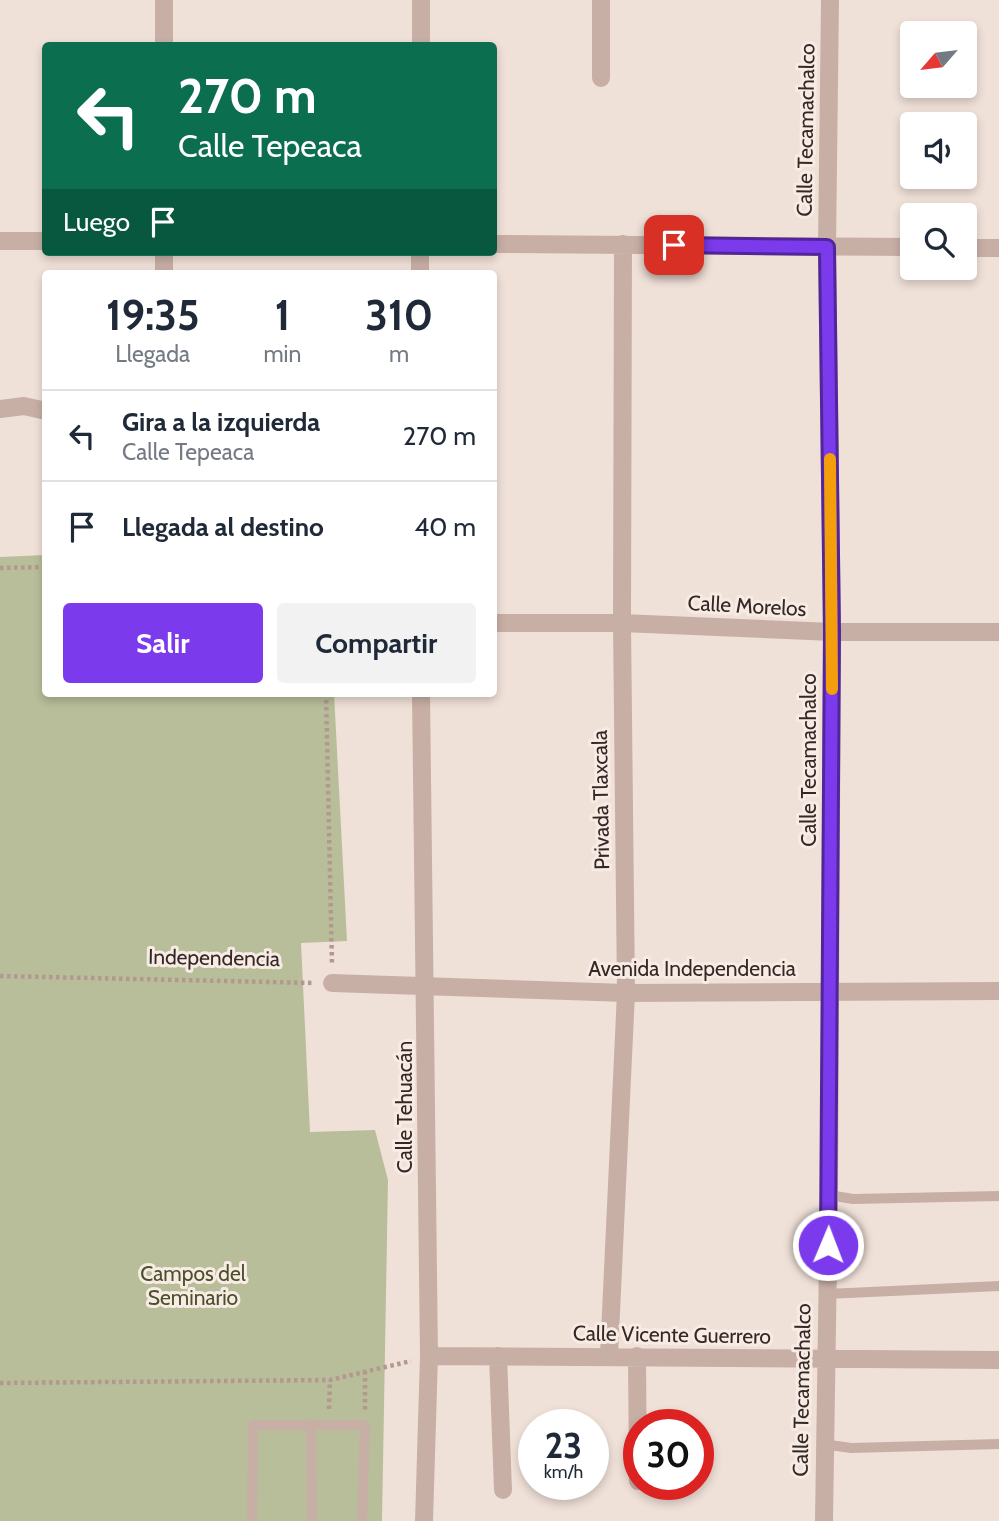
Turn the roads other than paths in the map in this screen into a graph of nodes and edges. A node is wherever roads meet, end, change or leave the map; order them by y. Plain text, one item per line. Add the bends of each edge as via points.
1 (164, 0) edge
2 (421, 0) edge
3 (601, 0) edge
4 (830, 0) edge
5 (164, 42) edge
6 (421, 42) edge
7 (601, 78) dead end
8 (0, 240) edge
9 (42, 241) edge
10 (497, 244) edge
11 (623, 244) junction
12 (827, 247) junction
13 (900, 247) edge
14 (977, 248) edge
15 (999, 248) edge
16 (0, 409) edge
17 (42, 410) edge
18 (622, 622) junction
19 (497, 623) edge
20 (832, 632) junction
21 (999, 632) edge
22 (421, 697) edge
23 (332, 983) road end
24 (426, 988) junction
25 (999, 991) edge
26 (830, 992) junction
27 (626, 993) junction
28 (829, 1195) junction
29 (999, 1196) edge
30 (999, 1286) edge
31 (827, 1294) junction
32 (609, 1355) junction
33 (429, 1356) junction
34 (498, 1356) junction
35 (637, 1356) junction
36 (999, 1360) edge
37 (827, 1361) junction
38 (637, 1409) edge
39 (311, 1424) junction
40 (823, 1444) junction
41 (999, 1444) edge
42 (503, 1490) dead end
43 (252, 1521) edge
44 (312, 1521) edge
45 (362, 1521) edge
46 (424, 1521) edge
47 (824, 1521) edge

1 - 5 street
2 - 6 street
3 - 7 street
4 - 12 street, Calle Tecamachalco
8 - 9 street
10 - 11 street
11 - 12 street
11 - 18 street, Privada Tlaxcala
12 - 13 street
12 - 20 street, Calle Tecamachalco
14 - 15 street
16 - 17 street via 24,406
18 - 19 street, Calle Morelos
18 - 20 street, Calle Morelos
18 - 27 street, Privada Tlaxcala
20 - 21 street, Calle Morelos
20 - 26 street, Calle Tecamachalco
22 - 24 street, Calle Tehuacán
23 - 24 street
24 - 27 street, Avenida Independencia
24 - 33 street, Calle Tehuacán
25 - 26 street, Avenida Independencia
26 - 27 street, Avenida Independencia
26 - 28 street, Calle Tecamachalco
27 - 32 street, Privada Tlaxcala
28 - 29 lane via 853,1199
28 - 31 street, Calle Tecamachalco
30 - 31 lane
31 - 37 street, Calle Tecamachalco
32 - 34 street, Calle Vicente Guerrero
32 - 35 street, Calle Vicente Guerrero
33 - 34 street, Calle Vicente Guerrero
33 - 46 street, Calle Tehuacán
34 - 42 street
35 - 37 street, Calle Vicente Guerrero
35 - 38 street
36 - 37 street, Calle Vicente Guerrero
37 - 40 street, Calle Tecamachalco
39 - 43 lane via 253,1425
39 - 44 lane
39 - 45 lane via 365,1425
40 - 41 lane via 851,1448
40 - 47 street, Calle Tecamachalco

